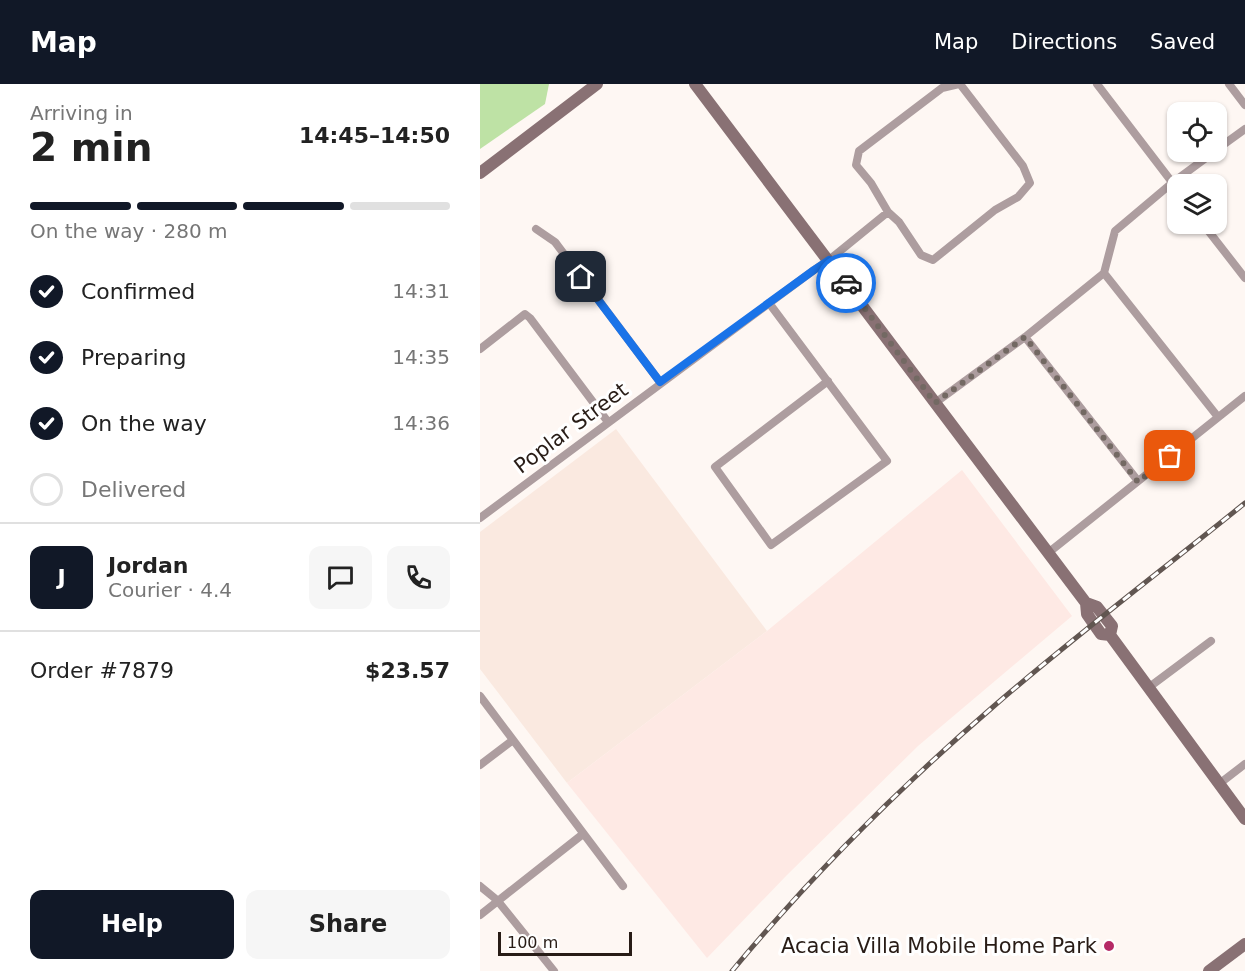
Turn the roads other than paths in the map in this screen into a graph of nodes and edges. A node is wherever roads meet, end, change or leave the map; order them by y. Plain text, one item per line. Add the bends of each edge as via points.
1 (597, 84) edge
2 (695, 84) edge
3 (960, 84) edge
4 (1097, 84) edge
5 (1229, 84) edge
6 (1245, 105) edge
7 (1245, 129) edge
8 (1227, 142) edge
9 (1202, 162) edge
10 (480, 173) edge
11 (1189, 174) edge
12 (1167, 176) edge
13 (1167, 192) edge
14 (888, 212) junction
15 (536, 229) dead end
16 (1211, 234) edge
17 (829, 260) junction
18 (1104, 273) junction
19 (1245, 278) edge
20 (769, 303) junction
21 (1025, 337) junction
22 (480, 350) edge
23 (828, 381) junction
24 (660, 382) junction
25 (1245, 396) edge
26 (935, 403) junction
27 (1218, 417) junction
28 (608, 422) junction
29 (1138, 482) junction
30 (480, 518) edge
31 (1048, 553) junction
32 (1211, 640) dead end
33 (1148, 688) junction
34 (480, 696) edge
35 (513, 740) junction
36 (1245, 764) edge
37 (480, 765) edge
38 (1219, 784) junction
39 (1245, 819) edge
40 (583, 834) junction
41 (480, 886) edge
42 (623, 886) dead end
43 (497, 900) junction
44 (480, 915) edge
45 (1245, 944) edge
46 (554, 971) edge
47 (1209, 971) edge

1 - 10 main road
2 - 17 main road
3 - 14 street via 942,88 859,151 856,165
3 - 14 street via 1023,166 1030,183 1018,197 994,210 933,260 921,255
4 - 12 street
5 - 6 street
7 - 8 street
9 - 11 street
13 - 18 street via 1116,231
14 - 17 street, Poplar Street
15 - 24 street via 555,242
16 - 19 street
17 - 20 street, Poplar Street
17 - 26 main road
18 - 21 street
18 - 27 street
20 - 23 street
20 - 24 street, Poplar Street
21 - 26 street
21 - 29 street
22 - 28 street via 525,314
23 - 23 street via 887,461 771,545 715,467
24 - 28 street, Poplar Street
25 - 27 street
26 - 31 main road
27 - 29 street
28 - 30 street, Poplar Street
29 - 31 street
31 - 33 main road via 1086,603 1087,614 1101,634 1110,635
32 - 33 street
33 - 38 main road
34 - 35 street
35 - 37 street
35 - 40 street
36 - 38 street
38 - 39 main road
40 - 42 street
40 - 43 street
41 - 43 street
43 - 44 street
43 - 46 street
45 - 47 main road

